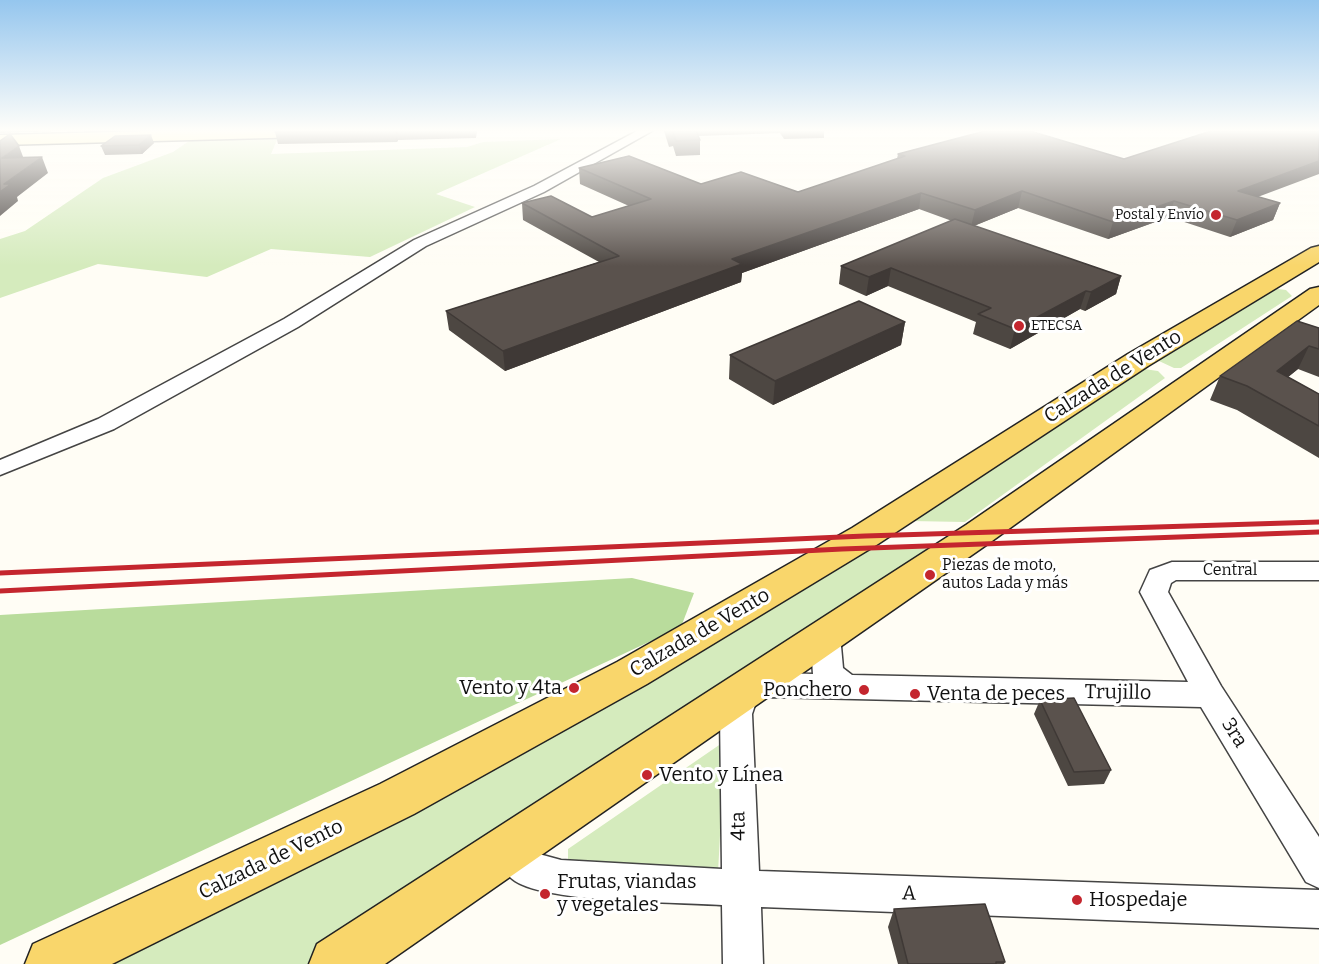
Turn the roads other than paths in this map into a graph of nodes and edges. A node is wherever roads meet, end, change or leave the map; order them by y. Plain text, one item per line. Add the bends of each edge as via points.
1 (561, 176) edge
2 (1319, 253) edge
3 (1276, 277) junction
4 (1319, 293) edge
5 (1138, 360) junction
6 (1195, 382) junction
7 (0, 468) edge
8 (1319, 571) edge
9 (1154, 592) joint
10 (825, 635) junction
11 (845, 687) junction
12 (744, 689) junction
13 (1210, 695) junction
14 (509, 848) junction
15 (1319, 870) edge
16 (740, 888) junction
17 (1319, 909) edge
18 (53, 964) edge
19 (338, 964) edge
20 (743, 964) edge

1 - 7 street via 420,243 291,323 106,424
2 - 3 main road, Calzada de Vento
3 - 4 main road
3 - 5 main road, Calzada de Vento
4 - 6 main road
5 - 6 main road
5 - 18 main road, Calzada de Vento via 865,536 632,673 397,798
6 - 10 main road
8 - 9 street, Central via 1172,571 1160,577
9 - 13 street, 3ra
10 - 11 street via 828,673
10 - 12 main road
11 - 12 street, Trujillo via 768,685
11 - 13 street, Trujillo
12 - 14 main road
12 - 16 street, 4ta via 736,714
13 - 15 street, 3ra
14 - 16 street, A via 528,869 561,878
14 - 19 main road
16 - 17 street, A
16 - 20 street, 4ta

